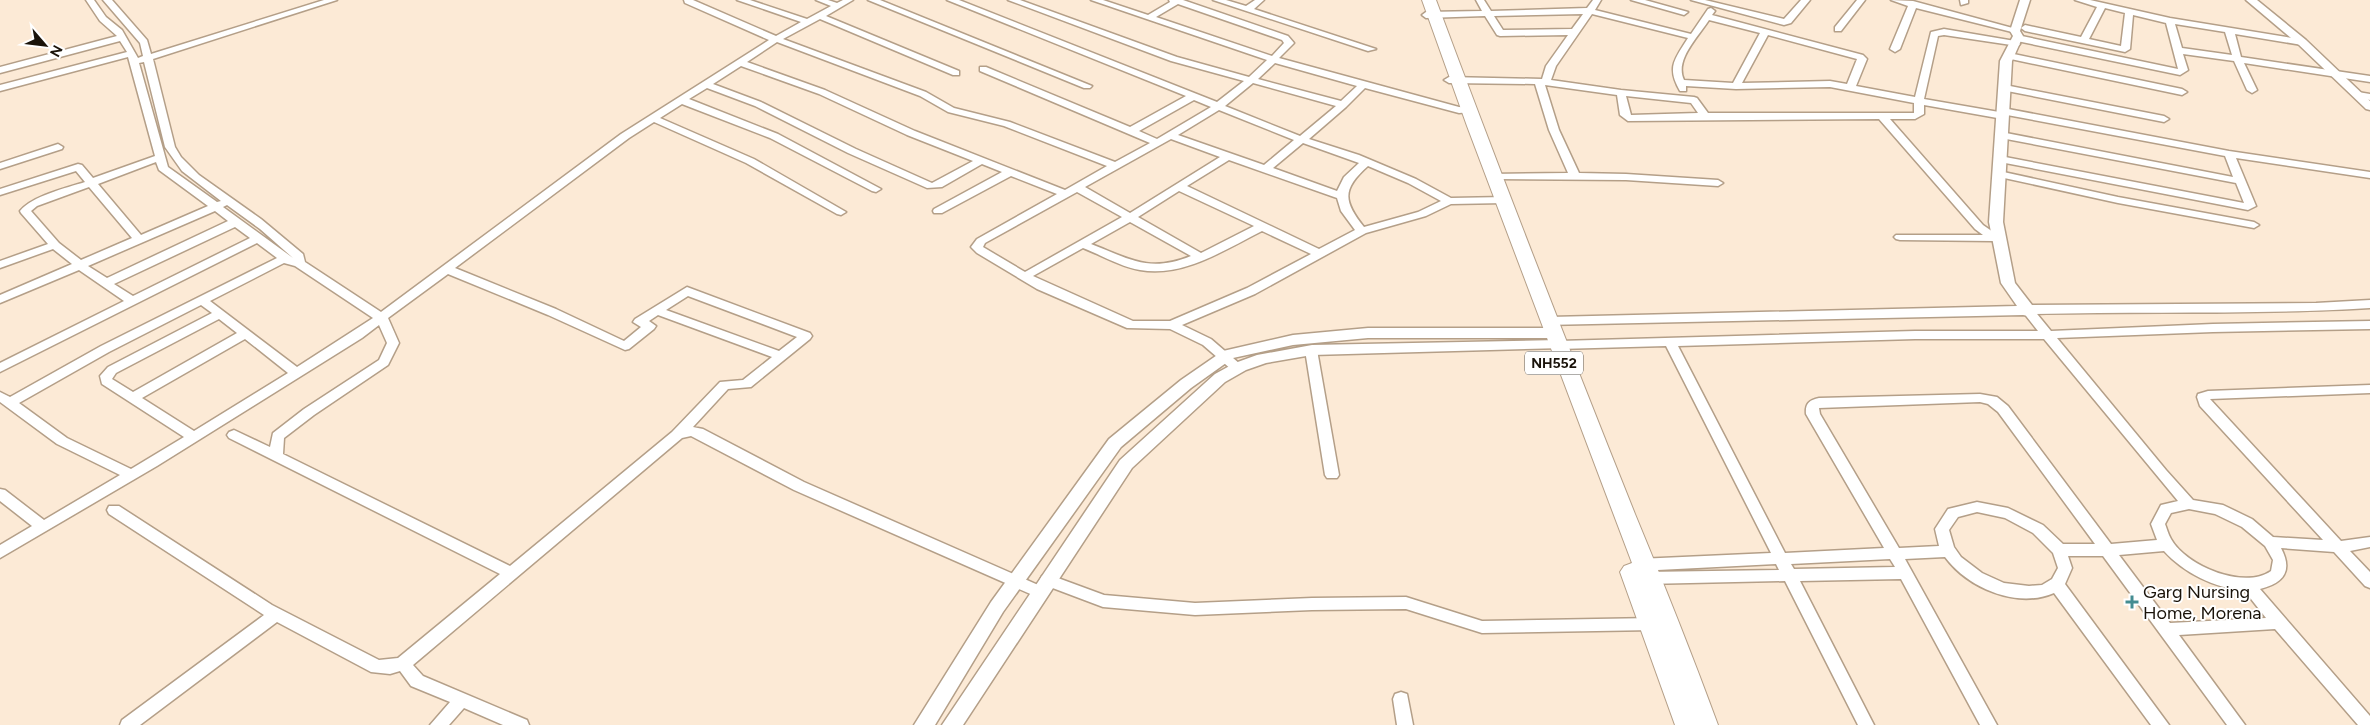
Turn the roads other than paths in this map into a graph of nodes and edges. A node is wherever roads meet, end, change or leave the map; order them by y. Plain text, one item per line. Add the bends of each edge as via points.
1 (90, 0) edge
2 (107, 0) edge
3 (333, 0) edge
4 (741, 0) edge
5 (820, 0) edge
6 (849, 0) edge
7 (872, 0) edge
8 (951, 0) edge
9 (1012, 0) edge
10 (1095, 0) edge
11 (1176, 0) edge
12 (1217, 0) edge
13 (1260, 0) edge
14 (1480, 0) edge
15 (1562, 0) edge
16 (1597, 0) edge
17 (1635, 0) edge
18 (1695, 0) edge
19 (1806, 0) edge
20 (1861, 0) edge
21 (1895, 0) edge
22 (2025, 0) edge
23 (2034, 0) edge
24 (2083, 0) edge
25 (2252, 0) edge
26 (688, 1) edge
27 (1716, 3) edge
28 (1913, 4) junction
29 (2102, 5) junction
30 (838, 6) junction
31 (1428, 7) edge
32 (1246, 10) junction
33 (1567, 11) junction
34 (1590, 11) junction
35 (1684, 12) dead end
36 (2128, 12) junction
37 (1488, 14) junction
38 (820, 16) junction
39 (1708, 17) junction
40 (1149, 18) junction
41 (2170, 21) junction
42 (808, 22) junction
43 (1838, 29) dead end
44 (2229, 30) junction
45 (1575, 32) junction
46 (1765, 32) junction
47 (1694, 37) junction
48 (122, 38) junction
49 (778, 38) junction
50 (2017, 38) junction
51 (2084, 41) junction
52 (2302, 42) junction
53 (1371, 49) dead end
54 (1895, 49) dead end
55 (2178, 50) junction
56 (133, 57) junction
57 (147, 58) junction
58 (2237, 58) junction
59 (1274, 60) junction
60 (740, 62) junction
61 (983, 69) dead end
62 (0, 70) edge
63 (956, 74) dead end
64 (2336, 74) junction
65 (1249, 80) junction
66 (1453, 80) junction
67 (2370, 80) edge
68 (1543, 81) junction
69 (1681, 83) junction
70 (706, 84) junction
71 (1363, 85) junction
72 (1087, 86) dead end
73 (1736, 86) junction
74 (1851, 87) junction
75 (0, 88) edge
76 (2005, 88) junction
77 (2252, 90) dead end
78 (2182, 92) dead end
79 (1621, 93) junction
80 (2358, 95) junction
81 (1193, 96) junction
82 (2370, 97) edge
83 (1684, 99) junction
84 (682, 100) junction
85 (1919, 101) junction
86 (1343, 105) junction
87 (1218, 107) junction
88 (2370, 107) edge
89 (1464, 110) junction
90 (2003, 113) junction
91 (1881, 115) junction
92 (1705, 116) junction
93 (653, 118) junction
94 (2164, 119) dead end
95 (1131, 132) junction
96 (2002, 135) junction
97 (1171, 136) junction
98 (1301, 140) junction
99 (1159, 142) junction
100 (58, 147) dead end
101 (2229, 154) junction
102 (1226, 156) junction
103 (159, 158) junction
104 (2000, 159) junction
105 (982, 160) junction
106 (1366, 162) junction
107 (0, 166) edge
108 (1116, 166) junction
109 (1265, 170) junction
110 (1011, 172) junction
111 (1999, 174) junction
112 (2370, 175) edge
113 (1495, 176) junction
114 (1576, 176) junction
115 (2240, 180) junction
116 (91, 182) junction
117 (1718, 183) dead end
118 (1178, 186) junction
119 (1078, 188) junction
120 (876, 189) dead end
121 (0, 192) edge
122 (1067, 194) junction
123 (1342, 196) junction
124 (1499, 200) junction
125 (229, 201) junction
126 (1449, 202) junction
127 (216, 207) junction
128 (938, 211) dead end
129 (841, 212) dead end
130 (1130, 217) junction
131 (236, 222) junction
132 (2254, 225) dead end
133 (1263, 226) junction
134 (1362, 231) junction
135 (1900, 237) dead end
136 (258, 238) junction
137 (1997, 239) junction
138 (139, 240) junction
139 (1082, 244) junction
140 (55, 245) junction
141 (1318, 254) junction
142 (1199, 256) junction
143 (285, 258) junction
144 (299, 263) junction
145 (0, 266) edge
146 (81, 266) junction
147 (447, 269) junction
148 (1025, 276) junction
149 (106, 283) junction
150 (0, 299) edge
151 (202, 300) junction
152 (132, 301) junction
153 (2370, 304) edge
154 (656, 310) junction
155 (2029, 312) junction
156 (220, 314) junction
157 (382, 318) junction
158 (1172, 325) junction
159 (2370, 325) edge
160 (246, 333) junction
161 (2047, 335) junction
162 (1551, 336) junction
163 (1671, 344) junction
164 (1311, 350) junction
165 (781, 356) junction
166 (1230, 362) junction
167 (0, 368) edge
168 (297, 373) junction
169 (2370, 389) edge
170 (132, 398) junction
171 (5, 400) edge
172 (234, 435) dead end
173 (676, 435) junction
174 (194, 437) junction
175 (276, 456) junction
176 (132, 475) junction
177 (1332, 475) dead end
178 (0, 494) edge
179 (2189, 504) junction
180 (114, 510) dead end
181 (43, 527) junction
182 (2270, 542) junction
183 (2370, 542) edge
184 (2167, 545) junction
185 (2149, 547) junction
186 (2337, 547) junction
187 (2059, 550) junction
188 (2108, 550) junction
189 (1948, 551) junction
190 (0, 552) edge
191 (1894, 553) junction
192 (1781, 559) junction
193 (2186, 563) junction
194 (1639, 572) junction
195 (511, 573) junction
196 (1905, 573) junction
197 (1789, 575) junction
198 (1016, 582) junction
199 (2370, 582) edge
200 (2056, 584) junction
201 (2248, 584) junction
202 (1044, 586) junction
203 (276, 614) junction
204 (2279, 623) junction
205 (1660, 624) junction
206 (2166, 629) junction
207 (402, 664) junction
208 (1401, 699) dead end
209 (462, 700) junction
210 (128, 725) edge
211 (438, 725) edge
212 (521, 725) edge
213 (924, 725) edge
214 (952, 725) edge
215 (1405, 725) edge
216 (1688, 725) edge
217 (1705, 725) edge
218 (1866, 725) edge
219 (1989, 725) edge
220 (2161, 725) edge
221 (2237, 725) edge
222 (2368, 725) edge

1 - 48 street via 103,20
2 - 57 street via 144,42
3 - 57 street
4 - 42 street
5 - 30 street
6 - 30 street
7 - 72 street
8 - 81 street
9 - 65 street via 1144,49
10 - 40 street
11 - 40 street
11 - 59 street via 1288,40 1289,43
12 - 32 street
13 - 32 street
14 - 37 street
15 - 33 street
16 - 34 street
17 - 35 street
18 - 27 street
19 - 27 street via 1784,22
20 - 43 street
21 - 28 street
22 - 50 street
23 - 50 street
24 - 29 street
25 - 52 street
26 - 49 street
27 - 39 street
28 - 50 street
28 - 54 street
29 - 36 street
29 - 51 street
30 - 38 street
31 - 37 street
31 - 66 highway, NH552
32 - 53 street
33 - 34 street
33 - 37 street
34 - 45 street
34 - 47 street
36 - 41 street
36 - 51 street via 2125,48
37 - 45 street via 1500,33
38 - 42 street
38 - 63 street
39 - 46 street
39 - 47 street
40 - 59 street
41 - 44 street
41 - 55 street
42 - 49 street
44 - 52 street
44 - 58 street
45 - 68 street
46 - 73 street
46 - 74 street via 1860,57 1862,60
47 - 69 street via 1677,62 1677,76
48 - 56 street
48 - 62 street
49 - 60 street
49 - 108 street via 923,94 951,110 1007,124
50 - 51 street
50 - 55 street via 2176,72 2183,70
50 - 76 street via 2006,62
50 - 78 street
50 - 85 street via 1934,34
52 - 64 street
55 - 58 street
56 - 57 street
56 - 75 street
56 - 103 street
57 - 125 street via 170,147 176,158 194,177
58 - 64 street
58 - 77 street
59 - 65 street
59 - 71 street
60 - 70 street
60 - 105 street via 822,92 911,133
61 - 95 street
64 - 67 street
64 - 80 street
65 - 86 street
65 - 87 street
66 - 68 street
66 - 89 highway, NH552
68 - 79 street
68 - 114 street via 1545,107
69 - 73 street
69 - 83 street
70 - 84 street
70 - 105 street via 758,104 931,186
71 - 86 street
71 - 89 street
73 - 74 street via 1811,84
74 - 85 street
76 - 90 street
76 - 94 street
79 - 83 street
79 - 92 street via 1628,118
80 - 82 street
80 - 88 street
81 - 87 street
81 - 95 street
83 - 92 street via 1694,100
84 - 93 street
84 - 120 street via 774,136
85 - 90 street
85 - 91 street via 1917,115
86 - 98 street
87 - 97 street
87 - 98 street
89 - 113 highway, NH552
89 - 124 highway, NH552
90 - 96 street
90 - 101 street
91 - 92 street
91 - 137 street via 1978,227
93 - 129 street via 750,161
93 - 147 street
95 - 99 street
96 - 104 street
96 - 115 street
97 - 99 street
97 - 102 street
98 - 106 street
98 - 109 street
99 - 108 street
100 - 107 street
101 - 112 street
101 - 115 street
102 - 109 street
102 - 118 street
103 - 116 street
103 - 127 street via 163,168
104 - 111 street
104 - 115 street via 2251,206
105 - 110 street
106 - 123 street via 1344,185
106 - 126 street via 1412,180
108 - 119 street
109 - 123 street
110 - 122 street
110 - 128 street
111 - 132 street
111 - 137 street
113 - 114 street
113 - 124 highway, NH552
114 - 117 street
116 - 121 street via 81,168 74,167
116 - 138 street
116 - 140 street via 33,204 25,211
118 - 130 street
118 - 133 street
119 - 122 street
119 - 130 street
122 - 148 street via 977,246 981,252
123 - 134 street via 1341,202 1348,216
124 - 126 street
124 - 162 highway, NH552
125 - 127 street
125 - 144 street via 299,256
126 - 134 street via 1422,214
127 - 131 street
127 - 138 street
130 - 139 street
130 - 142 street
131 - 136 street
131 - 149 street
133 - 141 street
133 - 142 street
134 - 141 street
135 - 137 street
136 - 143 street
136 - 152 street
137 - 155 street via 2008,283
138 - 146 street
139 - 142 street via 1149,269 1180,265
139 - 148 street
140 - 145 street
140 - 146 street
141 - 158 street via 1251,291
143 - 144 street
143 - 151 street
144 - 157 street
146 - 149 street
146 - 150 street
147 - 154 street via 625,346 650,326 639,322
147 - 157 street
148 - 158 street via 1131,325
149 - 152 street
151 - 156 street
151 - 171 street
152 - 167 street
153 - 155 street
154 - 165 street
154 - 165 street via 687,291 806,336
155 - 161 street
155 - 162 street
156 - 160 street
156 - 170 street via 112,370 106,381
157 - 168 street
157 - 175 street via 393,343 384,362 308,412 278,436
158 - 166 street via 1207,342
159 - 161 street
160 - 168 street
160 - 170 street
161 - 163 street via 1915,335
161 - 179 street
162 - 163 street
162 - 164 street
162 - 166 street via 1368,333 1293,340
162 - 194 highway, NH552
163 - 192 street
164 - 166 street
164 - 177 street
165 - 173 street via 746,384 725,385
166 - 198 street via 1186,384 1115,443
166 - 202 street via 1220,378 1126,464
168 - 174 street
169 - 186 street via 2203,397
170 - 174 street
171 - 176 street via 62,441
172 - 175 street
173 - 195 street
173 - 198 street via 698,432 799,486
174 - 176 street
175 - 195 street
176 - 181 street
178 - 181 street
179 - 182 street via 2218,509 2247,523
179 - 184 street via 2166,509 2158,524
180 - 203 street
181 - 190 street
182 - 186 street
182 - 201 street via 2280,560 2278,574 2263,583
183 - 186 street
184 - 185 street
184 - 193 street
185 - 188 street
185 - 193 street
186 - 199 street
187 - 188 street
187 - 189 street via 2038,528 2008,513 1977,507 1953,513 1942,529
187 - 200 street via 2065,568
188 - 191 street via 1992,400 1819,402 1812,406 1813,414
188 - 206 street
189 - 191 street
189 - 200 street via 1965,569 1989,583 2016,591 2041,591
191 - 192 street
191 - 196 street
192 - 194 street
192 - 197 street
193 - 201 street via 2212,576
194 - 197 street
194 - 205 highway, NH552
195 - 207 street
196 - 197 street
196 - 219 street
197 - 218 street
198 - 202 street
198 - 213 street
200 - 220 street
201 - 204 street
202 - 205 street via 1103,602 1195,609 1406,603 1482,626
202 - 214 street
203 - 207 street via 377,667
203 - 210 street
204 - 206 street
204 - 222 street
205 - 216 highway, NH552
205 - 217 highway, NH552
206 - 221 street
207 - 209 street via 417,682
208 - 215 street
209 - 211 street
209 - 212 street

